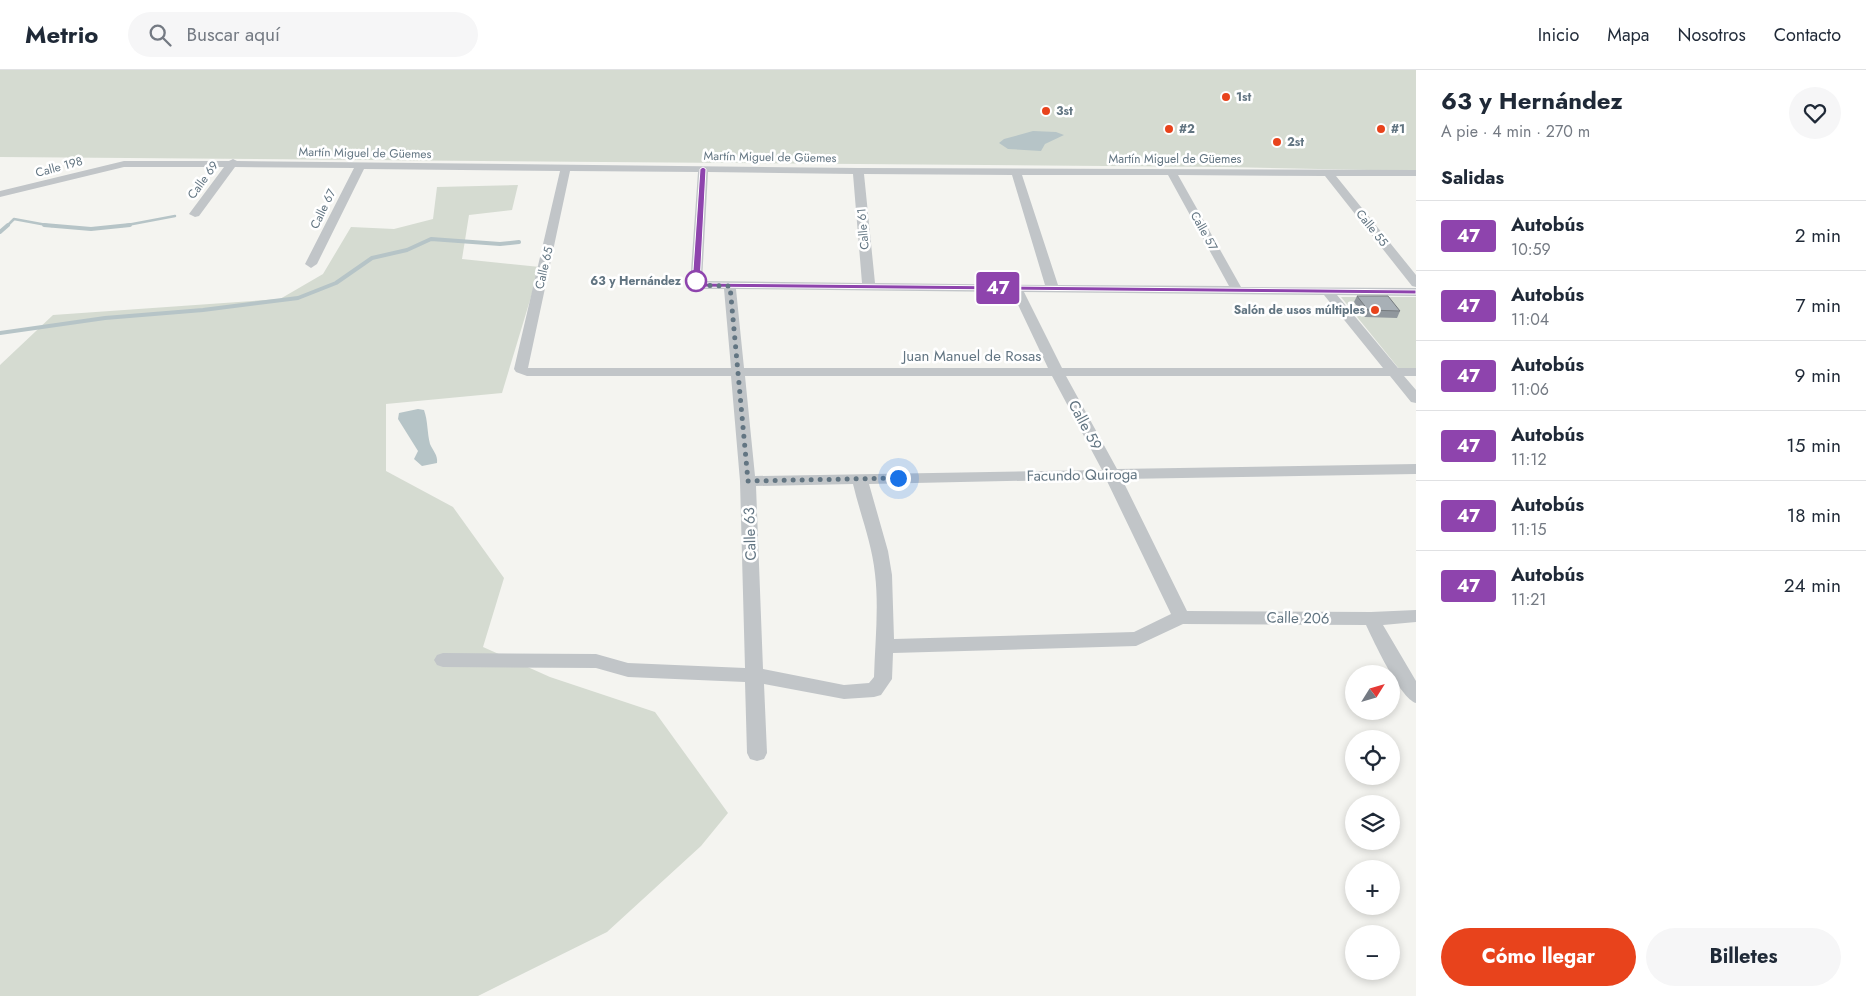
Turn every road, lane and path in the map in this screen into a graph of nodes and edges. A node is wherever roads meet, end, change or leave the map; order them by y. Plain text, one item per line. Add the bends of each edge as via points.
1 (233, 162) junction
2 (124, 164) joint
3 (360, 166) junction
4 (566, 167) junction
5 (703, 169) junction
6 (858, 171) junction
7 (1016, 171) junction
8 (1171, 172) junction
9 (1328, 172) junction
10 (1416, 173) edge
11 (0, 194) edge
12 (195, 214) dead end
13 (311, 264) dead end
14 (1416, 283) edge
15 (696, 285) joint
16 (730, 286) junction
17 (869, 287) junction
18 (1016, 288) junction
19 (1053, 289) junction
20 (1237, 290) junction
21 (1326, 291) junction
22 (1416, 292) edge
23 (524, 371) joint
24 (739, 372) junction
25 (1057, 372) junction
26 (1394, 372) junction
27 (1416, 372) edge
28 (1416, 399) edge
29 (1416, 470) edge
30 (1112, 475) junction
31 (860, 479) junction
32 (748, 481) junction
33 (1181, 616) junction
34 (1416, 616) edge
35 (1371, 618) junction
36 (884, 646) junction
37 (443, 660) dead end
38 (755, 675) junction
39 (1416, 696) edge
40 (757, 753) dead end

1 - 2 street, Martín Miguel de Güemes
1 - 3 street, Martín Miguel de Güemes
1 - 12 street, Calle 69
2 - 11 street, Calle 198
3 - 4 street, Martín Miguel de Güemes
3 - 13 street, Calle 67
4 - 5 street, Martín Miguel de Güemes
4 - 23 street, Calle 65
5 - 6 street, Martín Miguel de Güemes
5 - 15 street
6 - 7 street, Martín Miguel de Güemes
6 - 17 street, Calle 61
7 - 8 street, Martín Miguel de Güemes
7 - 19 street
8 - 9 street, Martín Miguel de Güemes
8 - 20 street, Calle 57
9 - 10 street, Martín Miguel de Güemes
9 - 14 street, Calle 55
15 - 16 street
16 - 17 street
16 - 24 street, Calle 63
17 - 18 street
18 - 19 street
18 - 25 street, Calle 59
19 - 20 street
20 - 21 street
21 - 22 street
21 - 26 street
23 - 24 street, Juan Manuel de Rosas
24 - 25 street, Juan Manuel de Rosas
24 - 32 street, Calle 63
25 - 26 street, Juan Manuel de Rosas
25 - 30 street, Calle 59
26 - 27 street, Juan Manuel de Rosas
26 - 28 street
29 - 30 street, Facundo Quiroga
30 - 31 street, Facundo Quiroga
30 - 33 street, Calle 59
31 - 32 street, Facundo Quiroga
31 - 36 street via 884,576
32 - 38 street, Calle 63
33 - 35 street, Calle 206
33 - 36 street via 1136,640
34 - 35 street, Calle 206
35 - 39 street via 1394,664
36 - 38 street via 883,679 874,690 844,692
37 - 38 street via 596,661 628,670
38 - 40 street, Calle 63

